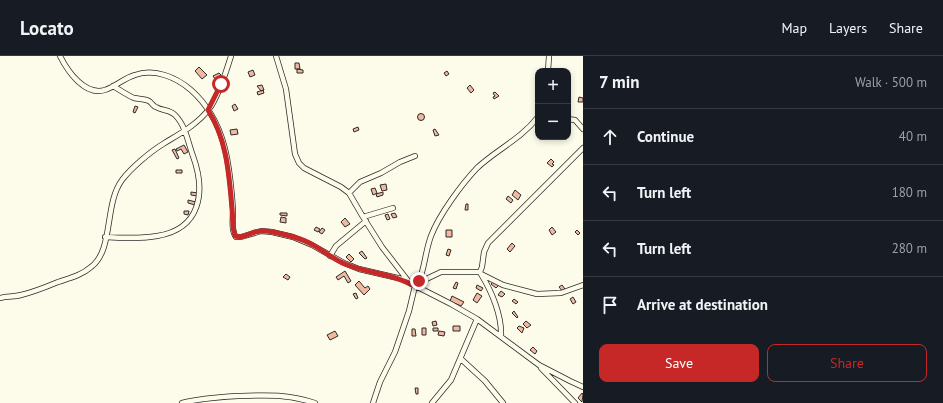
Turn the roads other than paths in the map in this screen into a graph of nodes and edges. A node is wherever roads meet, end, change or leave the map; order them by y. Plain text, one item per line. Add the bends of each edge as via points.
1 (60, 56) edge
2 (231, 56) edge
3 (276, 56) edge
4 (549, 56) edge
5 (548, 68) edge
6 (113, 86) junction
7 (208, 110) junction
8 (571, 119) edge
9 (535, 122) edge
10 (535, 124) edge
11 (532, 125) junction
12 (583, 129) edge
13 (185, 131) junction
14 (583, 148) edge
15 (415, 156) dead end
16 (349, 193) junction
17 (392, 208) dead end
18 (364, 219) junction
19 (105, 237) junction
20 (330, 256) junction
21 (480, 273) junction
22 (410, 283) junction
23 (417, 285) junction
24 (583, 285) edge
25 (0, 298) edge
26 (477, 319) junction
27 (501, 336) junction
28 (461, 359) junction
29 (539, 365) junction
30 (583, 386) edge
31 (182, 403) edge
32 (315, 403) edge
33 (372, 403) edge
34 (432, 403) edge
35 (502, 403) edge
36 (575, 403) edge

1 - 6 street via 82,86 95,91
2 - 7 street
3 - 16 street via 286,89 296,158 304,168
4 - 5 street
6 - 7 street via 134,75 156,73 183,85 195,94
6 - 13 street via 132,97 150,102 156,108 166,109 174,114
7 - 13 street
7 - 20 street via 224,142 235,236 272,232 297,238
8 - 12 street via 575,120
9 - 11 street
10 - 11 street
11 - 23 street via 479,167 463,184 435,227
13 - 19 street via 161,145 122,180 116,190
13 - 19 street via 199,178 197,208 192,218 183,226 158,236
14 - 21 street via 488,243
15 - 16 street via 360,182
16 - 18 street
17 - 18 street
18 - 20 street via 335,247
18 - 22 street
19 - 25 street via 99,258 82,274 20,296
20 - 22 street via 359,269 393,276
21 - 23 street via 441,272
21 - 24 street via 503,285 537,294 562,293
21 - 27 street via 498,314
22 - 23 street
23 - 26 street
23 - 33 street via 393,359
26 - 27 street
26 - 28 street
27 - 29 street
28 - 34 street via 448,385
28 - 35 street via 486,381
29 - 30 street
29 - 36 street
31 - 32 street via 202,398 278,395

